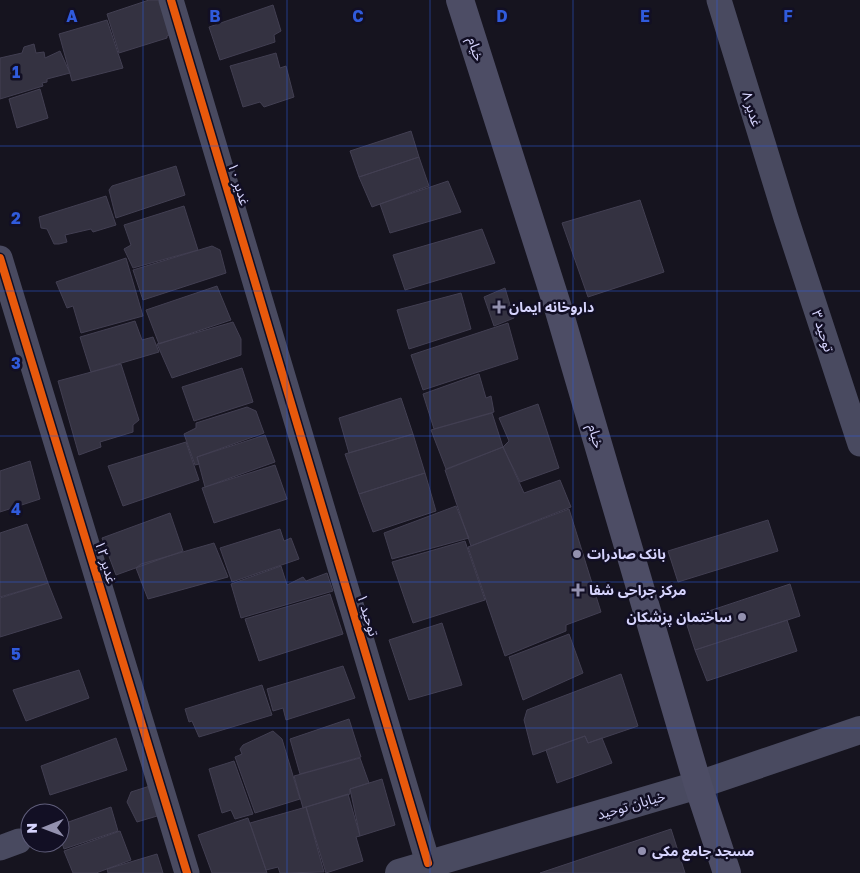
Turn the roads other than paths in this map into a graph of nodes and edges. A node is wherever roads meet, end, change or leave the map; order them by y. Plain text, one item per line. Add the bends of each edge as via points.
1 (171, 0) edge
2 (460, 0) edge
3 (719, 0) edge
4 (786, 218) joint
5 (0, 258) edge
6 (283, 375) joint
7 (860, 444) edge
8 (860, 730) edge
9 (698, 785) junction
10 (428, 864) junction
11 (188, 873) edge
12 (399, 873) edge
13 (726, 873) edge

1 - 6 street, غدیر ۱۰
2 - 9 main road, خیام via 560,311
3 - 4 street, غدیر ۸
4 - 7 street, توحید ۳
5 - 11 street, غدیر ۱۲
6 - 10 street, توحید ۱
8 - 9 street, خیابان توحید
9 - 10 street, خیابان توحید
9 - 13 main road, خیام
10 - 12 street, خیابان توحید

